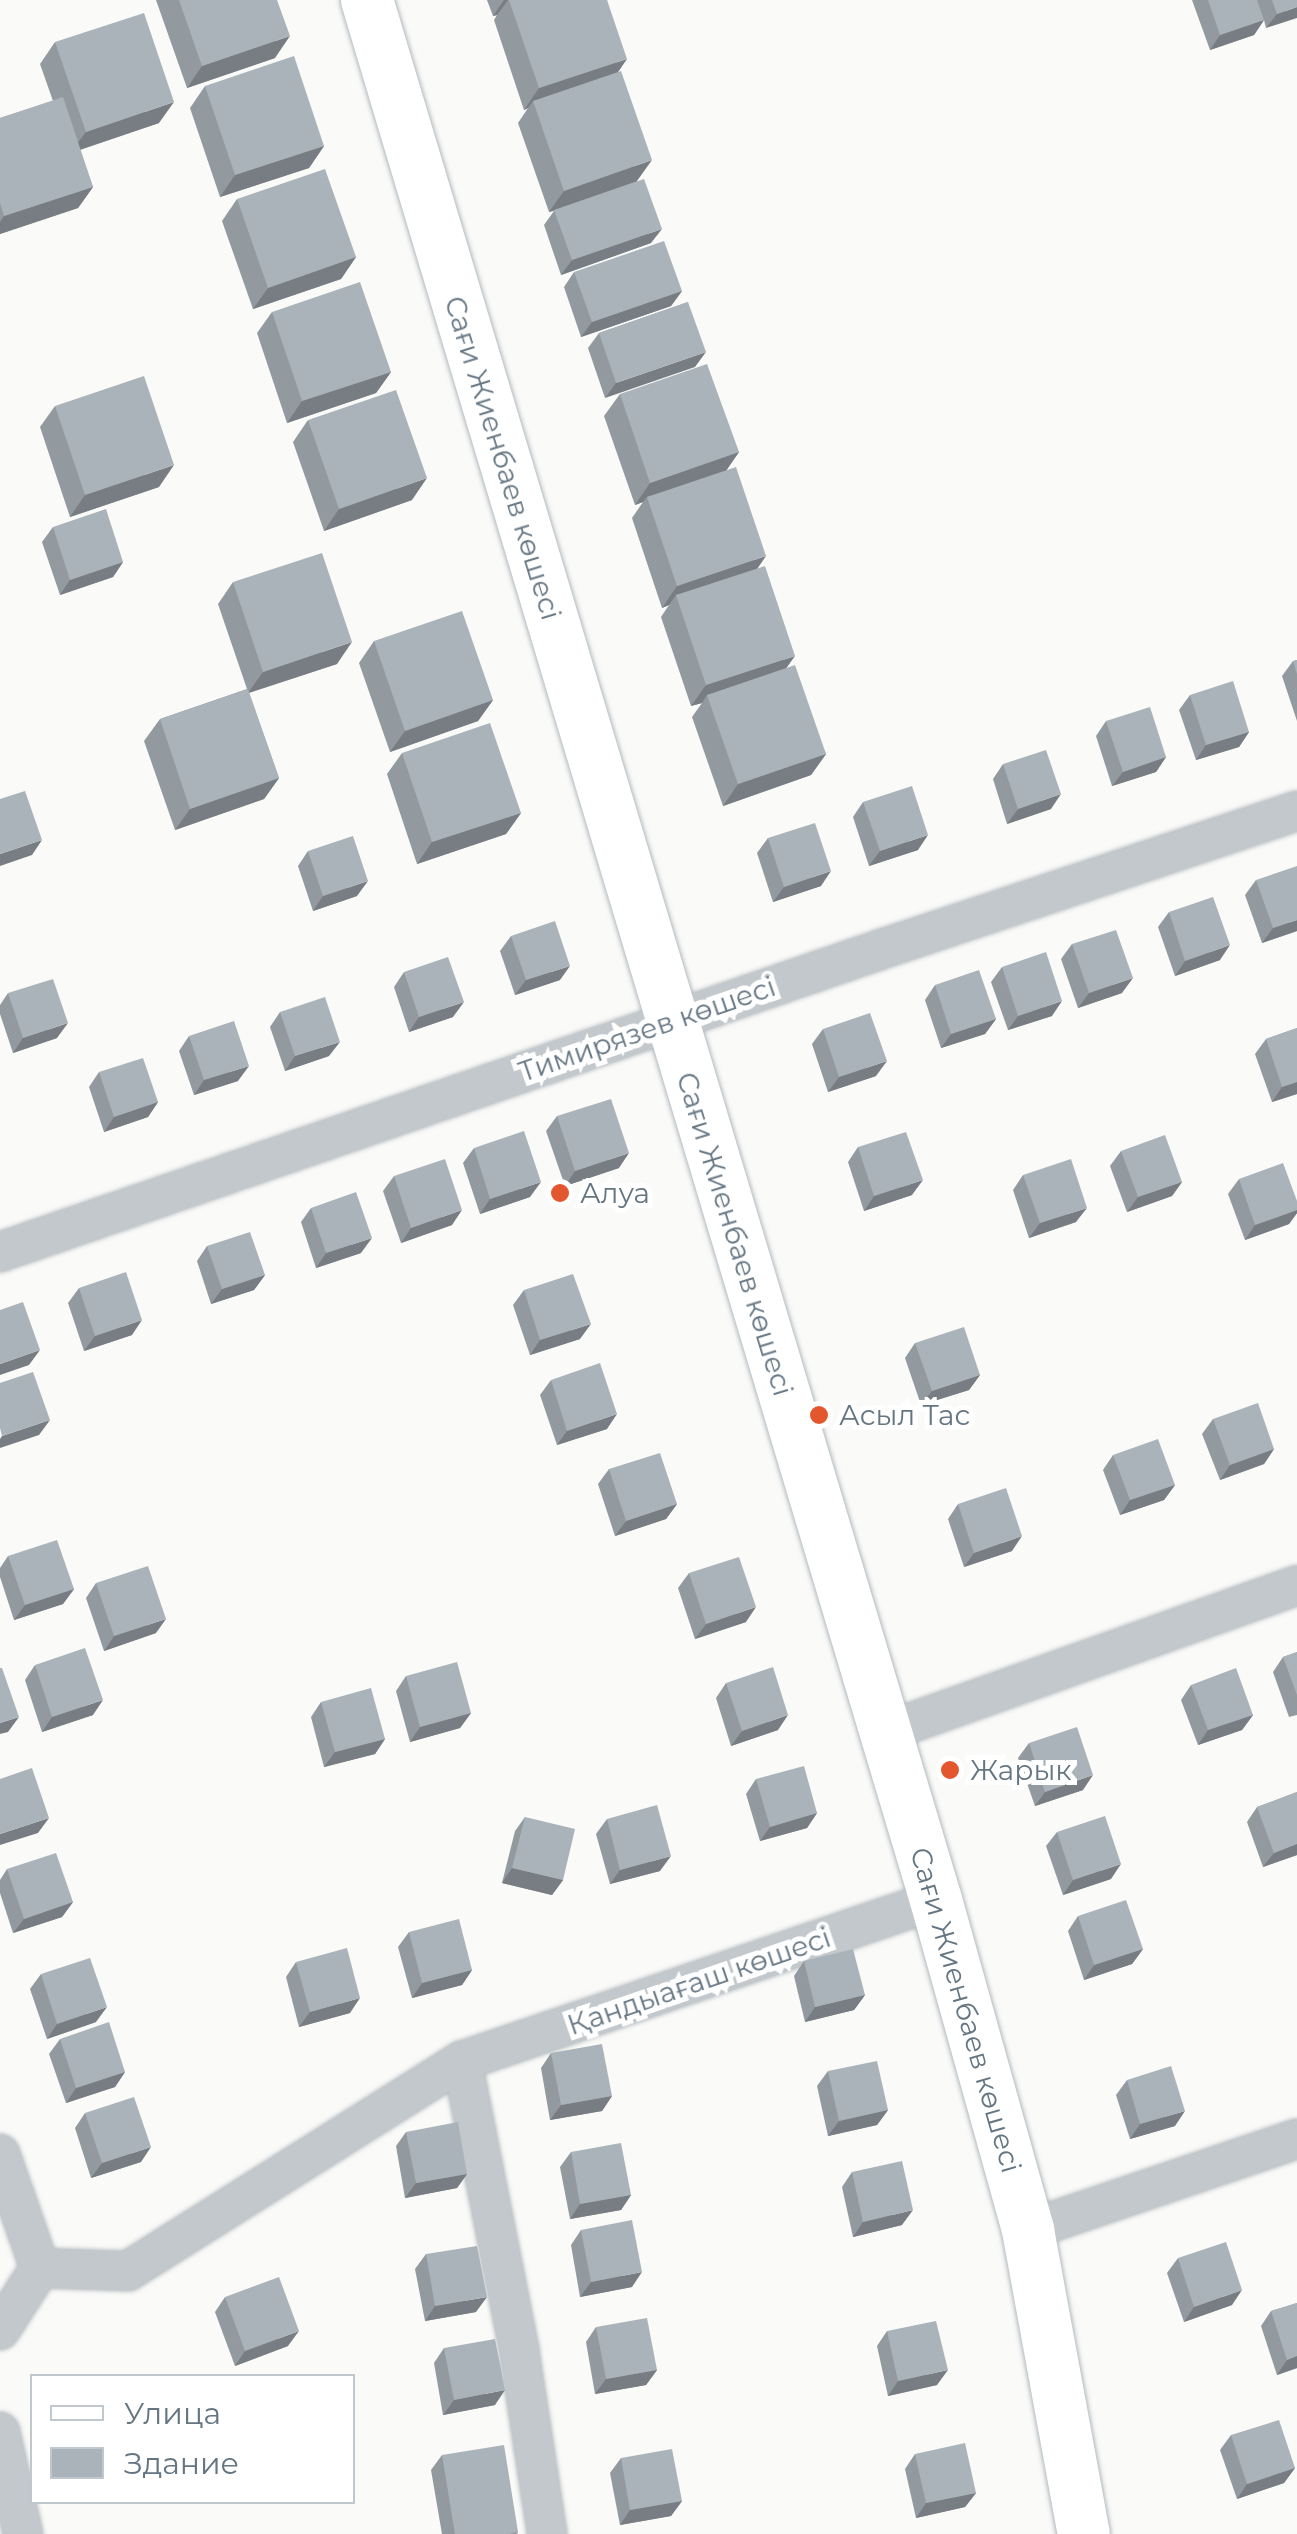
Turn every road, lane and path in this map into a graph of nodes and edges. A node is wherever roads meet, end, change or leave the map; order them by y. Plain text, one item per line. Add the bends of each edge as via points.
1 (368, 0) edge
2 (1297, 811) edge
3 (670, 1021) junction
4 (0, 1252) edge
5 (1297, 1585) edge
6 (885, 1732) junction
7 (936, 1900) junction
8 (462, 2061) junction
9 (1297, 2139) edge
10 (0, 2154) edge
11 (1028, 2230) junction
12 (40, 2268) junction
13 (0, 2330) edge
14 (0, 2432) edge
15 (23, 2534) edge
16 (547, 2534) edge
17 (1084, 2534) edge

1 - 3 main road, Сағи Жиенбаев көшесі
2 - 3 street, Тимирязев көшесі
3 - 4 street, Тимирязев көшесі
3 - 6 main road, Сағи Жиенбаев көшесі
5 - 6 street
6 - 7 main road, Сағи Жиенбаев көшесі
7 - 8 street, Қандыағаш көшесі
7 - 11 main road, Сағи Жиенбаев көшесі
8 - 12 street, Қандыағаш көшесі via 128,2272
8 - 16 street
9 - 11 street
10 - 12 street
11 - 17 main road, Сағи Жиенбаев көшесі
12 - 13 street
14 - 15 street

